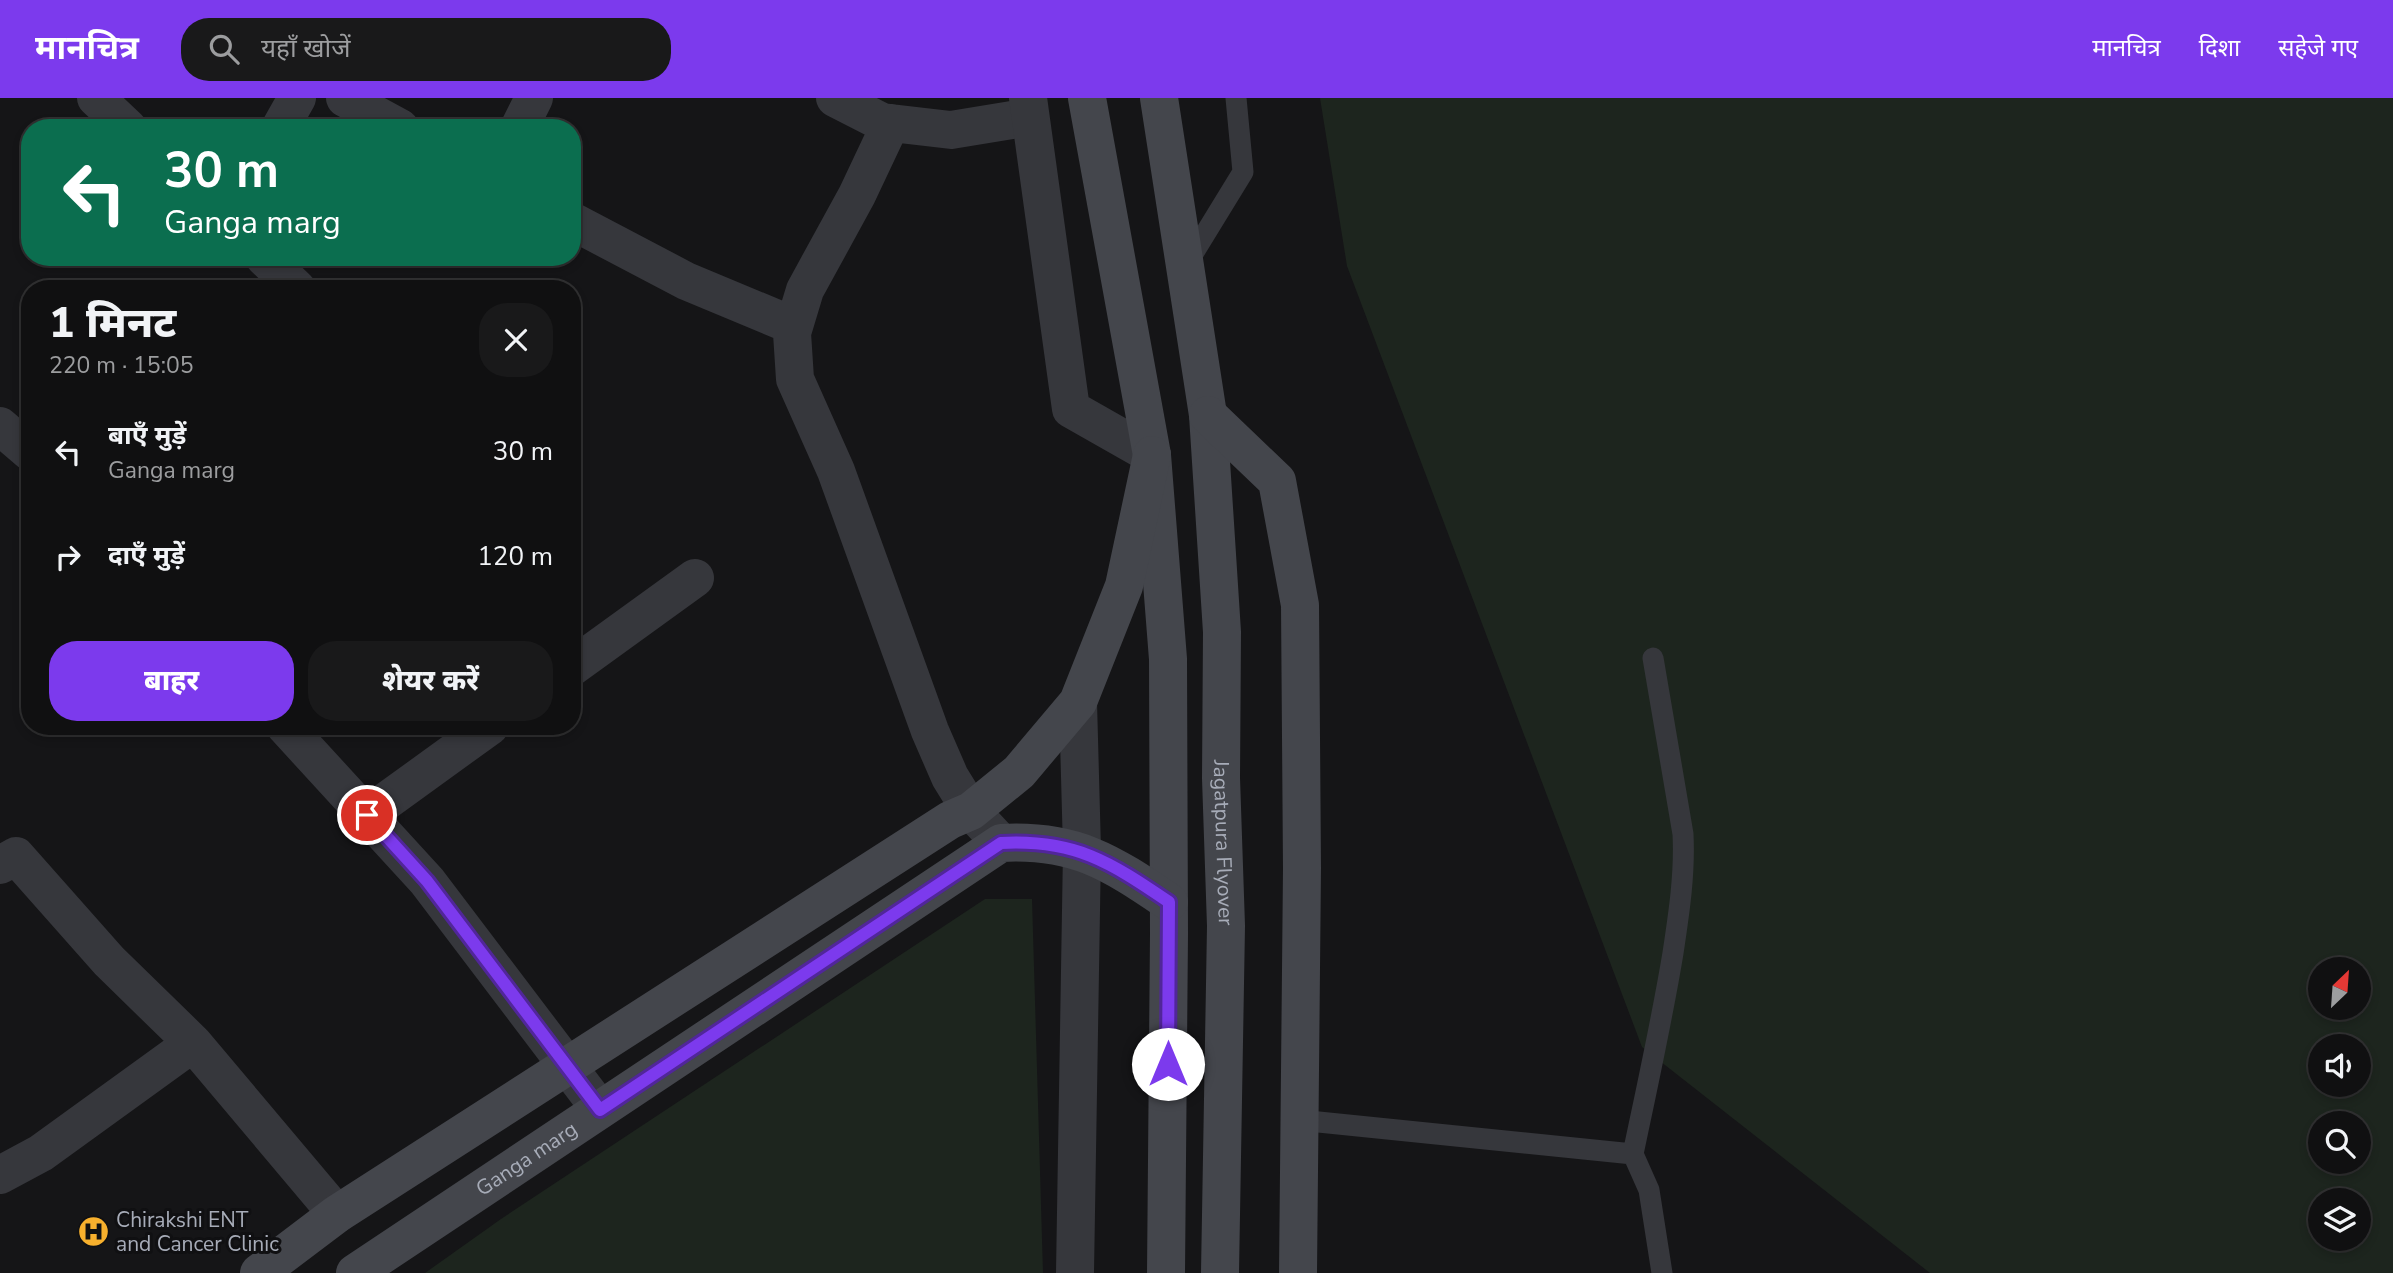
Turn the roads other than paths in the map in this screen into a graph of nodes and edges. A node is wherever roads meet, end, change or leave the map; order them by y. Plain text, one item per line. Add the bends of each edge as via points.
1 (96, 98) edge
2 (297, 98) edge
3 (345, 98) edge
4 (534, 98) edge
5 (835, 98) edge
6 (1087, 98) edge
7 (1158, 98) edge
8 (1236, 98) edge
9 (1029, 108) edge
10 (118, 119) edge
11 (285, 119) edge
12 (384, 119) edge
13 (524, 119) edge
14 (891, 123) junction
15 (581, 226) edge
16 (273, 266) edge
17 (1184, 268) junction
18 (288, 280) edge
19 (794, 326) junction
20 (1208, 415) junction
21 (0, 426) edge
22 (21, 444) edge
23 (1152, 455) junction
24 (695, 578) dead end
25 (1653, 657) dead end
26 (581, 660) edge
27 (1078, 702) junction
28 (293, 735) edge
29 (478, 735) edge
30 (971, 811) junction
31 (367, 815) junction
32 (1001, 843) junction
33 (1082, 850) junction
34 (5, 852) edge
35 (1169, 918) junction
36 (193, 1043) junction
37 (569, 1067) junction
38 (600, 1110) junction
39 (1299, 1120) junction
40 (1633, 1154) junction
41 (0, 1175) edge
42 (337, 1214) junction
43 (259, 1273) edge
44 (355, 1273) edge
45 (1075, 1273) edge
46 (1166, 1273) edge
47 (1220, 1273) edge
48 (1298, 1273) edge
49 (1662, 1273) edge

1 - 10 street
2 - 11 street
3 - 12 street
4 - 13 street
5 - 14 street
6 - 23 main road
7 - 17 main road, Jagatpura Flyover
8 - 17 lane via 1243,172
9 - 14 street via 951,130
9 - 23 street via 1071,409
14 - 19 street via 805,290
15 - 19 street via 686,281
16 - 18 street
17 - 20 main road, Jagatpura Flyover
19 - 30 street via 795,379 836,471 930,731
20 - 39 main road via 1277,481 1300,605
20 - 47 main road, Jagatpura Flyover via 1222,632 1226,926
21 - 22 street
23 - 27 main road via 1124,586
23 - 35 main road via 1168,659
24 - 26 street
25 - 40 lane via 1684,862 1661,1026
27 - 30 main road via 1019,772
27 - 33 street
28 - 31 street
29 - 31 street
30 - 32 street
30 - 37 main road via 950,820
31 - 37 street via 427,881
32 - 33 main road via 1033,841
32 - 38 main road, Ganga marg
33 - 35 main road via 1127,874
33 - 45 street
34 - 36 street
35 - 46 main road
36 - 41 street via 41,1153
36 - 42 street
37 - 38 street
37 - 42 main road
38 - 44 main road, Ganga marg
39 - 40 lane
39 - 48 main road
40 - 49 lane via 1649,1190
42 - 43 main road

